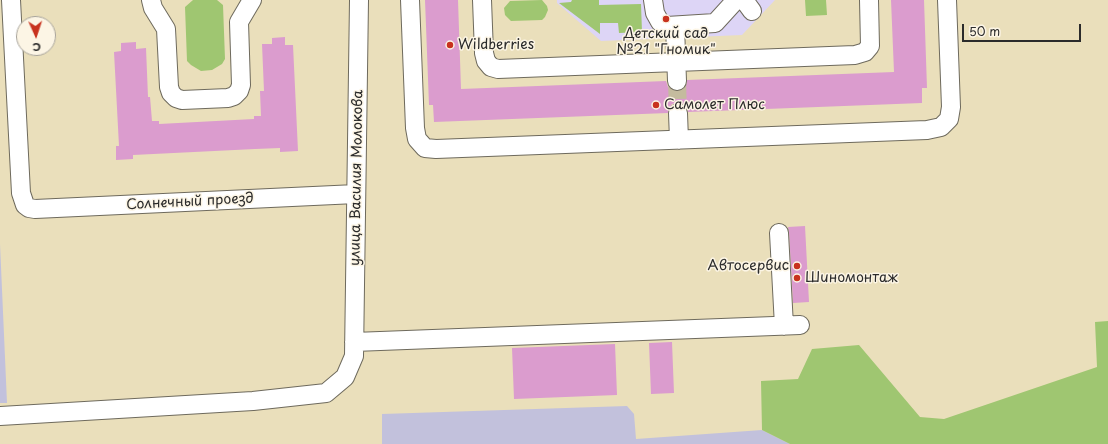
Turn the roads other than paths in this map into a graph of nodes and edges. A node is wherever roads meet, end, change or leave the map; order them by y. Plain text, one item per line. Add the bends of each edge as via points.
1 (11, 0) edge
2 (151, 0) edge
3 (256, 0) edge
4 (359, 0) edge
5 (410, 0) edge
6 (482, 0) edge
7 (653, 0) edge
8 (736, 0) edge
9 (869, 0) edge
10 (947, 0) edge
11 (675, 26) junction
12 (676, 62) junction
13 (677, 81) tunnel mouth
14 (678, 113) tunnel mouth
15 (679, 140) junction
16 (356, 194) junction
17 (779, 233) dead end
18 (354, 349) junction
19 (0, 416) edge

1 - 16 street, Солнечный проезд via 21,193 24,205 29,208
2 - 3 street via 166,29 169,87 171,93 182,100 228,98 239,91 239,22
4 - 16 street, улица Василия Молокова
5 - 15 street via 416,139 425,148
6 - 12 street via 484,53 491,67 504,69
7 - 11 street via 655,13 660,22 667,26
8 - 11 street via 715,23
9 - 12 street via 871,39 870,46 865,52 855,55
10 - 15 street via 951,107 949,119 940,127 927,130
11 - 12 street
12 - 13 street
14 - 15 street
16 - 18 street, улица Василия Молокова
17 - 18 street via 792,325
18 - 19 street via 345,377 326,393 253,401

